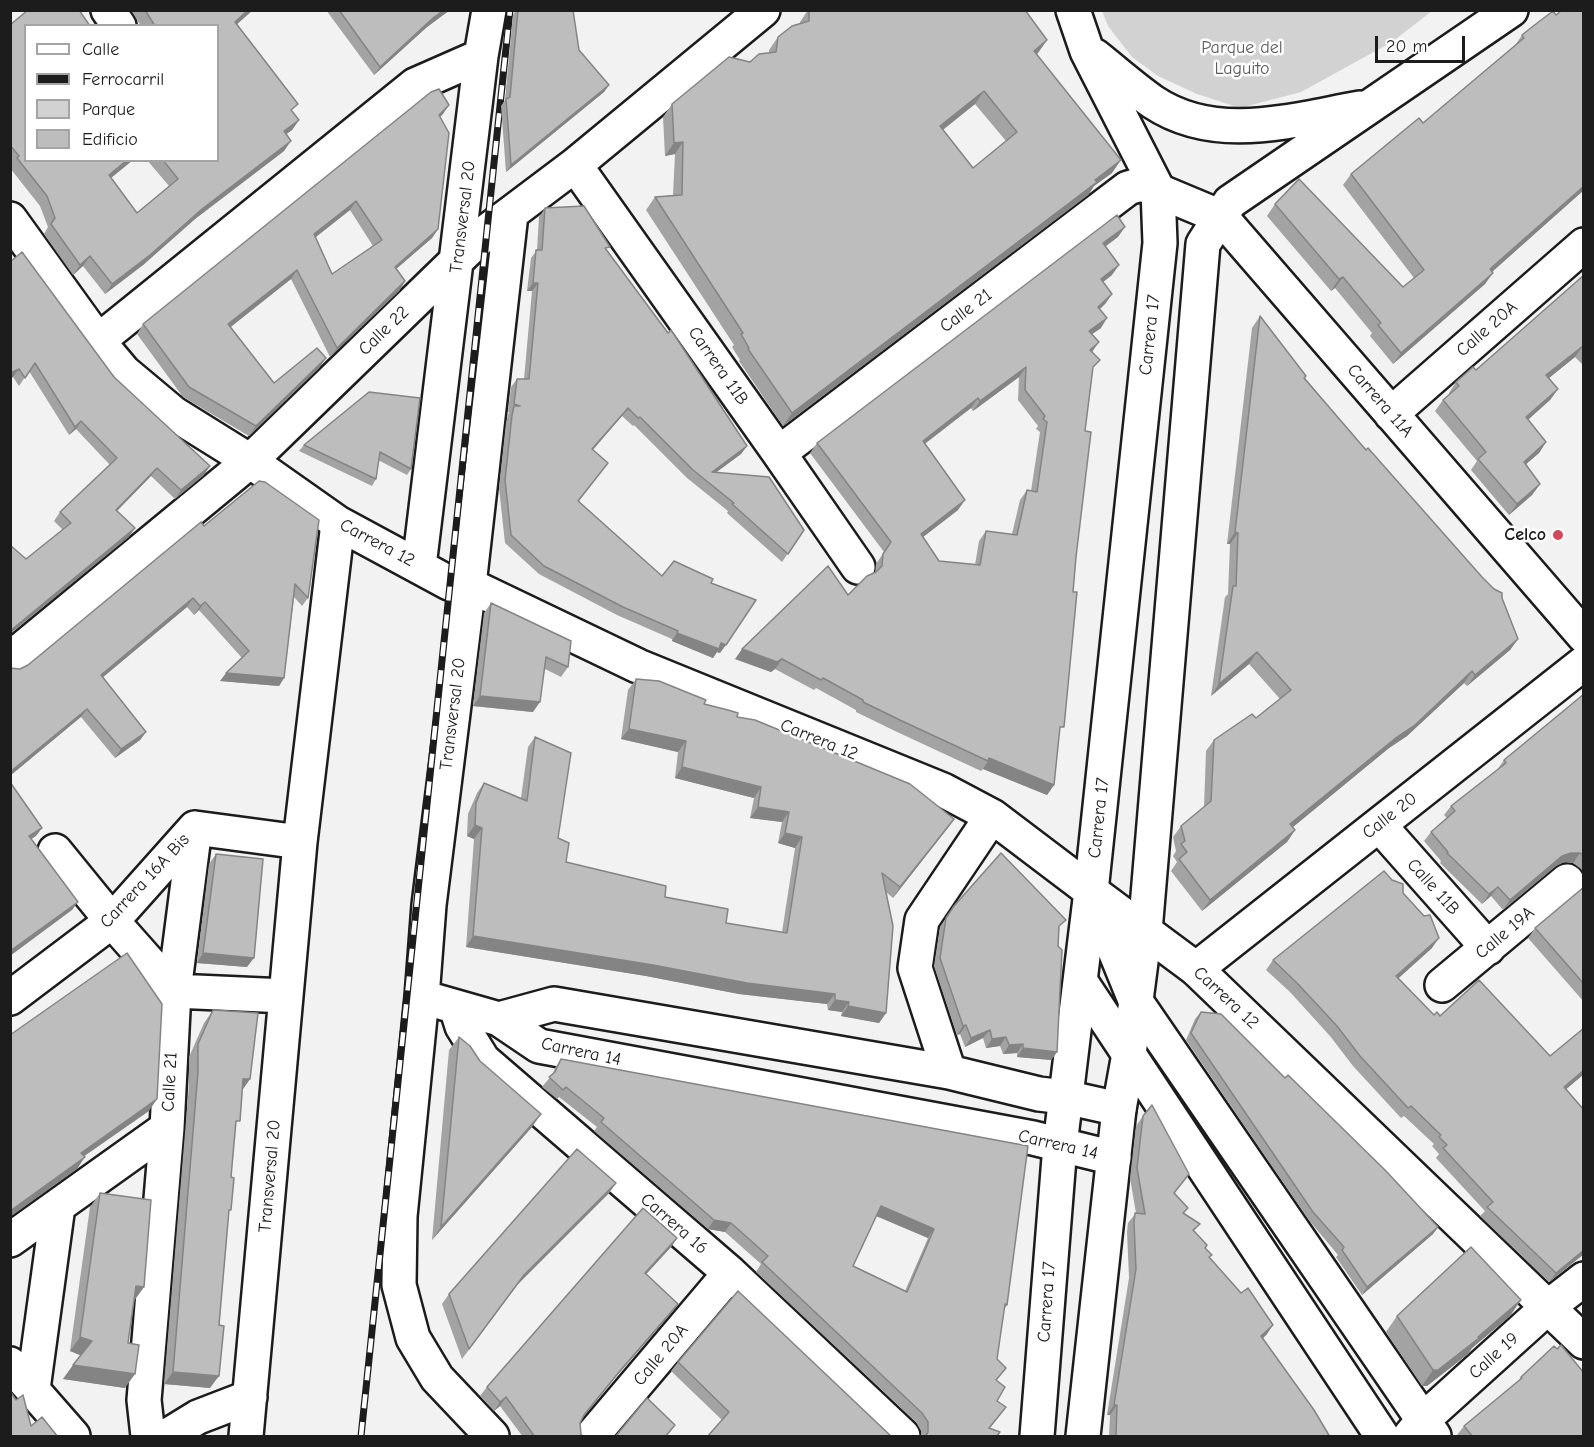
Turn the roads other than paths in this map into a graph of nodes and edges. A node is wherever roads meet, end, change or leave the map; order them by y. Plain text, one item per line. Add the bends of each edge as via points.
1 (108, 10) edge
2 (489, 10) edge
3 (763, 10) edge
4 (1073, 10) edge
5 (1511, 10) edge
6 (118, 24) edge
7 (1087, 51) junction
8 (481, 56) junction
9 (1373, 105) junction
10 (575, 165) junction
11 (1158, 195) junction
12 (511, 213) junction
13 (14, 231) edge
14 (1212, 231) junction
15 (1584, 245) edge
16 (458, 260) junction
17 (98, 341) junction
18 (1391, 414) junction
19 (779, 453) junction
20 (250, 461) junction
21 (338, 523) junction
22 (419, 566) junction
23 (858, 567) dead end
24 (469, 585) junction
25 (1584, 636) edge
26 (10, 659) edge
27 (1584, 663) edge
28 (992, 816) junction
29 (1378, 825) junction
30 (195, 828) junction
31 (300, 842) junction
32 (55, 851) dead end
33 (1567, 881) dead end
34 (1091, 891) junction
35 (111, 921) junction
36 (1145, 931) junction
37 (1488, 948) junction
38 (1196, 969) junction
39 (1081, 982) junction
40 (1442, 985) dead end
41 (174, 991) junction
42 (286, 996) junction
43 (422, 997) junction
44 (10, 998) edge
45 (1135, 1000) junction
46 (570, 1006) junction
47 (456, 1007) junction
48 (499, 1019) junction
49 (563, 1050) junction
50 (1129, 1054) junction
51 (949, 1072) junction
52 (1065, 1097) junction
53 (1119, 1109) junction
54 (167, 1128) junction
55 (1059, 1145) junction
56 (1114, 1158) junction
57 (58, 1206) junction
58 (10, 1240) edge
59 (730, 1273) junction
60 (1584, 1279) edge
61 (1548, 1307) junction
62 (1584, 1342) edge
63 (10, 1364) edge
64 (33, 1389) junction
65 (250, 1397) junction
66 (1423, 1431) edge
67 (73, 1437) edge
68 (148, 1437) edge
69 (167, 1437) edge
70 (246, 1437) edge
71 (492, 1437) edge
72 (592, 1437) edge
73 (903, 1437) edge
74 (1037, 1437) edge
75 (1083, 1437) edge
76 (1382, 1437) edge

1 - 6 street
2 - 8 street, Transversal 20
3 - 10 street, Calle 22
4 - 7 street
5 - 9 street
7 - 9 street via 1155,103 1200,123 1255,126
7 - 11 street
8 - 16 street, Transversal 20
8 - 17 street via 415,85
9 - 14 street via 1230,202
10 - 12 street, Calle 22
10 - 19 street, Carrera 11B
11 - 14 street, Carrera 11A
11 - 19 street, Calle 21 via 1142,184 1128,188
11 - 34 street, Carrera 17 via 1160,243
12 - 16 street, Calle 22
12 - 24 street, Transversal 20
13 - 17 street, Carrera 12
14 - 18 street, Carrera 11A
14 - 36 street
15 - 18 street, Calle 20A
16 - 20 street, Calle 22
16 - 22 street, Transversal 20
17 - 20 street, Carrera 12 via 124,372 173,413
18 - 25 street, Carrera 11A
19 - 23 street, Carrera 11B
20 - 21 street, Carrera 12
20 - 26 street, Calle 22
21 - 22 street, Carrera 12
21 - 31 street, Transversal 20
22 - 24 street, Carrera 12 via 449,583
24 - 28 street, Carrera 12 via 638,666 943,790
24 - 43 street, Transversal 20 via 430,893
27 - 29 street, Calle 20
28 - 34 street, Carrera 12
28 - 51 street via 920,928 915,968
29 - 37 street, Calle 11B
29 - 38 street, Calle 20
30 - 31 street, Carrera 16A Bis
30 - 35 street, Carrera 16A Bis
30 - 41 street, Calle 21
31 - 42 street, Transversal 20
32 - 35 street
33 - 37 street, Calle 19A
34 - 36 street, Carrera 12
34 - 39 street, Carrera 17
34 - 45 street
35 - 41 street
35 - 44 street, Carrera 16A Bis
36 - 38 street, Carrera 12
36 - 45 street
37 - 40 street, Calle 19A
38 - 61 street, Carrera 12
39 - 50 street
39 - 52 street, Carrera 17
41 - 42 street
41 - 54 street, Calle 21
42 - 65 street, Transversal 20
43 - 47 street
43 - 71 street, Transversal 20 via 400,1216 399,1285 413,1338 437,1377
45 - 50 street
45 - 66 street
46 - 48 street, Carrera 14 via 554,1004
46 - 49 street
46 - 51 street, Carrera 14
47 - 48 street
47 - 59 street, Carrera 16 via 462,1026 483,1060
48 - 49 street, Carrera 14 via 539,1046
49 - 55 street, Carrera 14
50 - 53 street
50 - 76 street
51 - 52 street, Carrera 14
52 - 53 street, Carrera 14
52 - 55 street, Carrera 17
53 - 56 street
54 - 57 street, Calle 21
54 - 68 street via 144,1400
55 - 56 street, Carrera 14
55 - 74 street, Carrera 17
56 - 75 street
57 - 58 street, Calle 21
57 - 64 street
59 - 72 street, Calle 20A
59 - 73 street, Carrera 16
60 - 61 street, Calle 19
61 - 62 street, Carrera 12
61 - 66 street, Calle 19
63 - 64 street
64 - 67 street
65 - 69 street via 198,1418
65 - 70 street, Transversal 20

